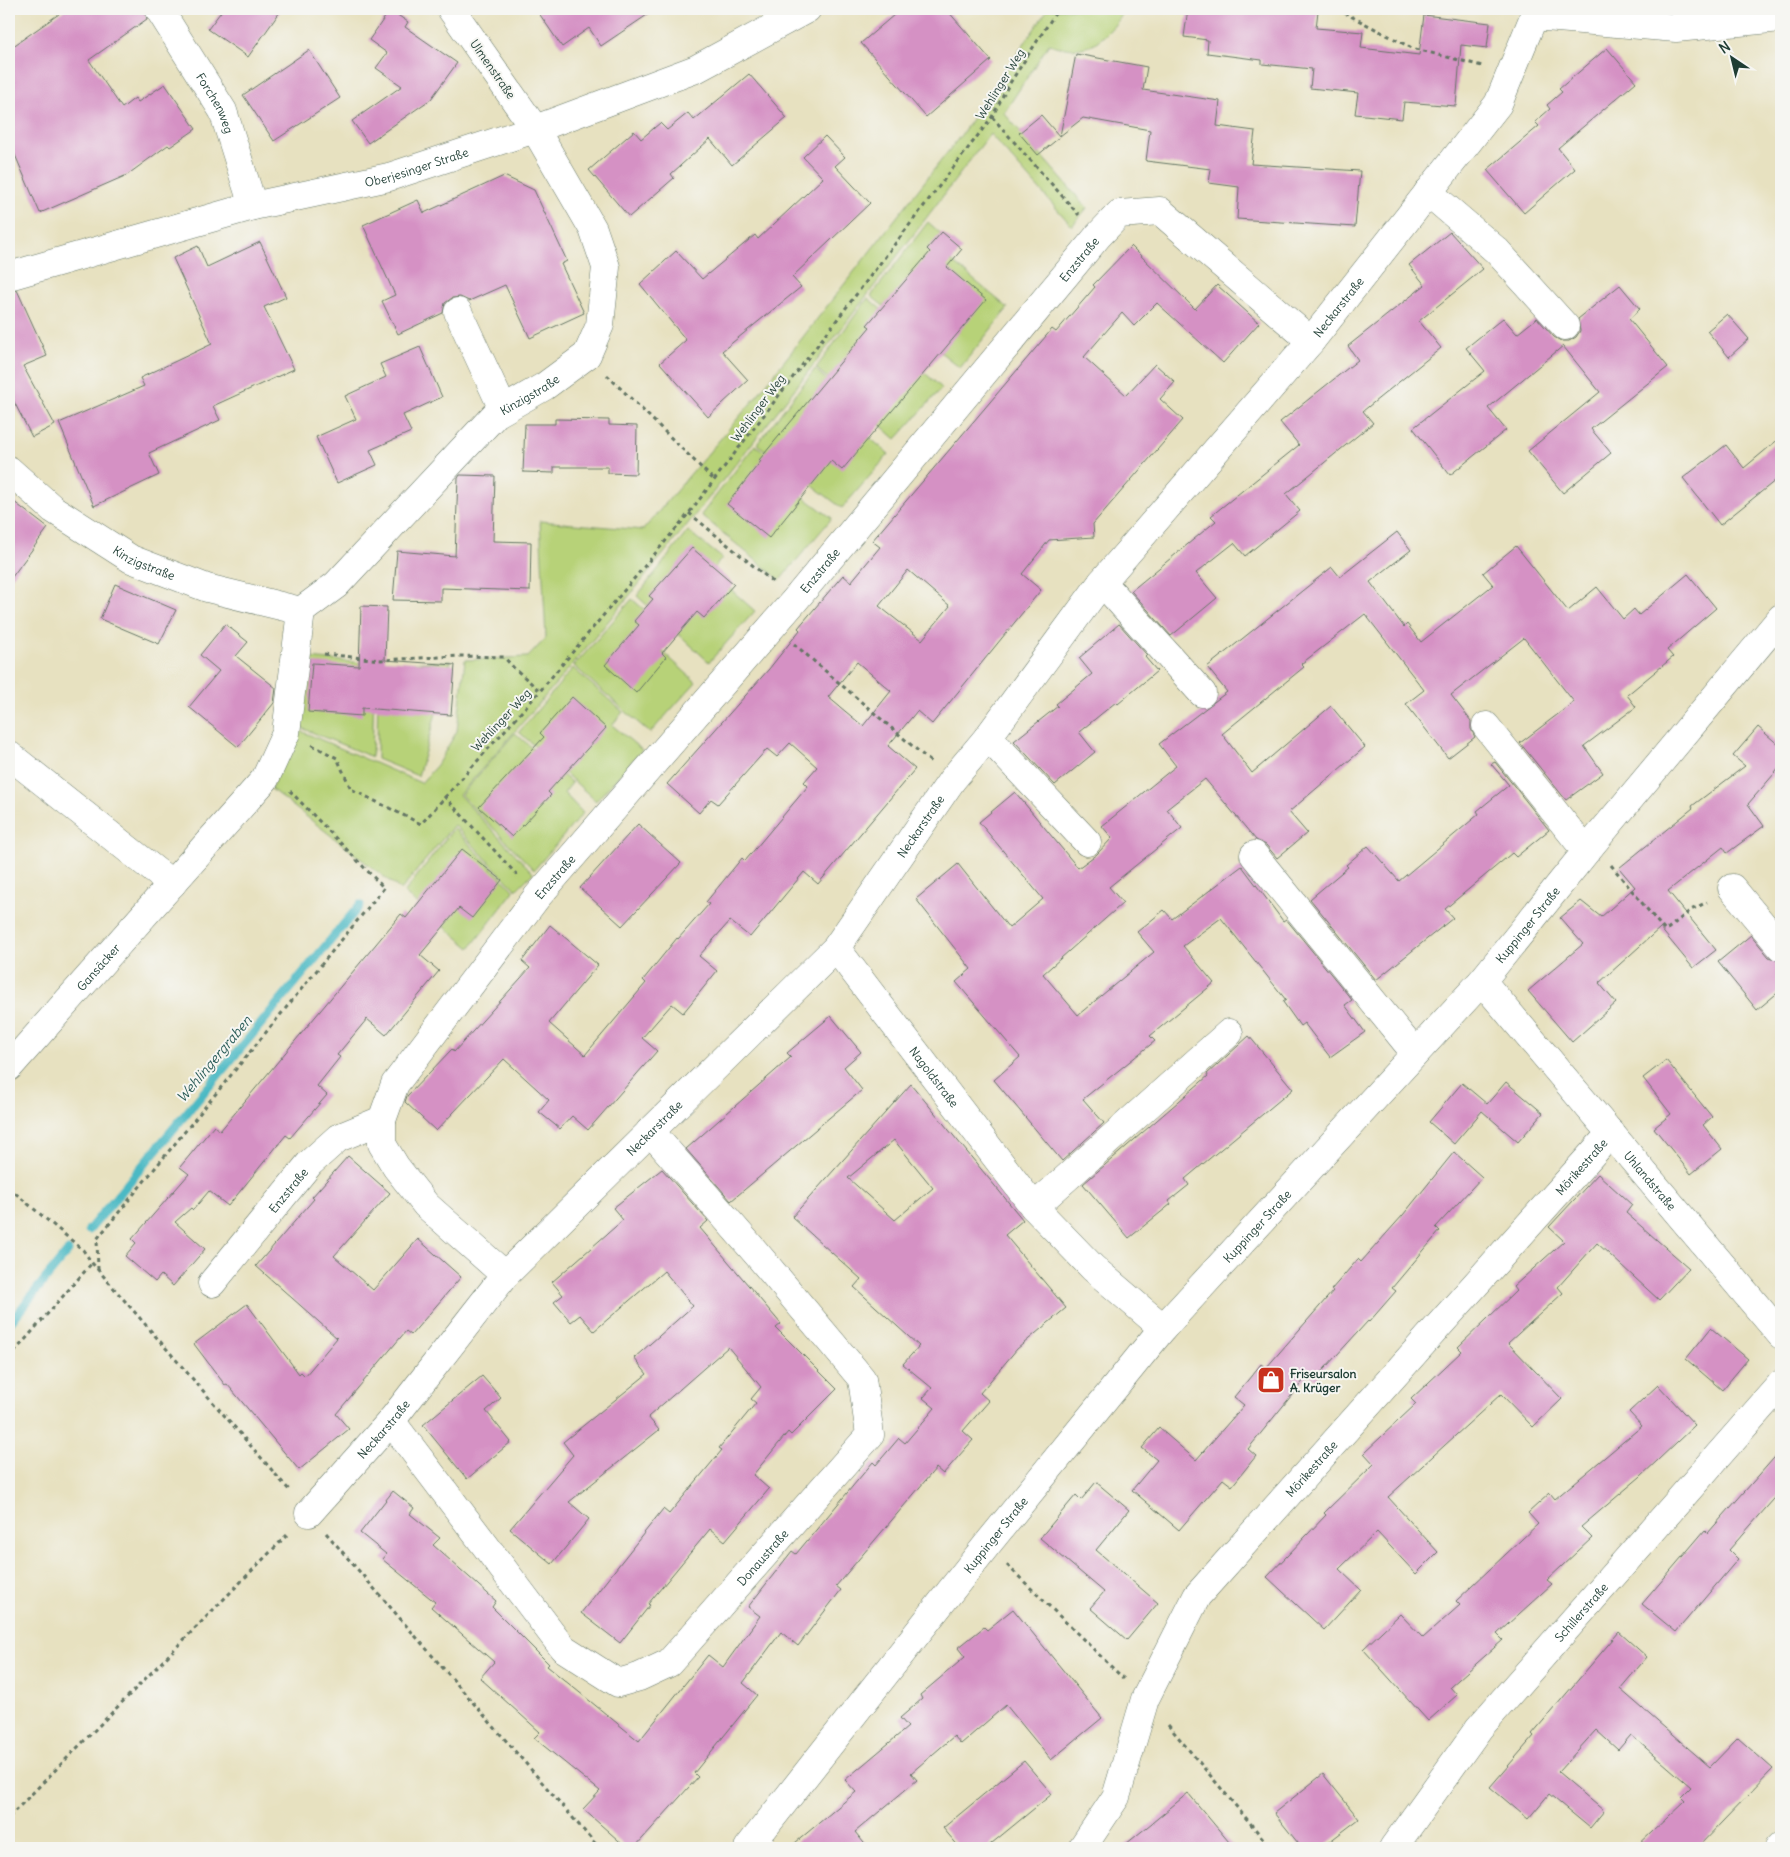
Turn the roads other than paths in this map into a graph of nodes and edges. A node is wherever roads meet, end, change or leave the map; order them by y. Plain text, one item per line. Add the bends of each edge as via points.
1 (159, 9) edge
2 (451, 9) edge
3 (807, 9) edge
4 (1534, 12) edge
5 (1781, 18) edge
6 (535, 129) junction
7 (1428, 192) junction
8 (253, 206) junction
9 (9, 276) edge
10 (458, 312) dead end
11 (1565, 326) dead end
12 (1311, 341) junction
13 (503, 410) junction
14 (9, 470) edge
15 (1102, 582) junction
16 (300, 611) junction
17 (1781, 618) edge
18 (1202, 693) dead end
19 (1486, 726) dead end
20 (988, 737) junction
21 (9, 756) edge
22 (1087, 842) dead end
23 (1590, 847) junction
24 (1254, 855) dead end
25 (172, 884) junction
26 (1732, 888) road end
27 (1781, 947) edge
28 (836, 948) junction
29 (1482, 981) junction
30 (1228, 1034) dead end
31 (14, 1052) edge
32 (1415, 1053) junction
33 (382, 1120) junction
34 (650, 1131) junction
35 (1611, 1133) junction
36 (1034, 1207) junction
37 (505, 1275) junction
38 (212, 1283) dead end
39 (1163, 1328) junction
40 (1781, 1335) edge
41 (1781, 1384) edge
42 (390, 1421) junction
43 (309, 1513) road end
44 (1781, 1845) edge
45 (751, 1847) edge
46 (1082, 1848) edge
47 (1393, 1848) edge
48 (1778, 1848) edge

1 - 8 street, Forchenweg via 223,111
2 - 6 street, Ulmenstraße
3 - 6 street, Oberjesinger Straße via 696,68
4 - 5 street via 1676,28
4 - 7 street, Neckarstraße via 1498,104
6 - 8 street, Oberjesinger Straße via 389,177
6 - 13 street, Kinzigstraße via 593,230 606,267 600,325 587,355
7 - 11 street via 1496,251
7 - 12 street, Neckarstraße
8 - 9 street, Oberjesinger Straße
10 - 13 street
12 - 15 street, Neckarstraße
12 - 33 street, Enzstraße via 1160,211 1119,214 795,600 538,897 395,1084
13 - 16 street, Kinzigstraße via 336,585
14 - 16 street, Kinzigstraße via 53,509 131,559 207,588
15 - 18 street
15 - 20 street, Neckarstraße
16 - 25 street, Gansäcker via 286,733 268,774
17 - 23 street, Kuppinger Straße
19 - 23 street
20 - 22 street
20 - 28 street, Neckarstraße via 952,780
21 - 25 street
23 - 29 street, Kuppinger Straße
24 - 32 street
25 - 31 street, Gansäcker
26 - 27 street
28 - 34 street, Neckarstraße
28 - 36 street, Nagoldstraße
29 - 32 street, Kuppinger Straße
29 - 35 street, Uhlandstraße
30 - 36 street
32 - 39 street, Kuppinger Straße
33 - 37 street, Enzstraße via 382,1144 426,1205
33 - 38 street, Enzstraße via 338,1138 310,1163
34 - 37 street, Neckarstraße
34 - 42 street, Donaustraße via 862,1379 870,1435 669,1663 639,1678 618,1683 563,1648
35 - 40 street, Uhlandstraße
35 - 46 street, Mörikestraße via 1197,1596 1145,1699 1116,1797
36 - 39 street, Nagoldstraße via 1094,1268
37 - 42 street, Neckarstraße
39 - 45 street, Kuppinger Straße via 986,1546
41 - 47 street, Schillerstraße via 1479,1728
42 - 43 street, Neckarstraße
44 - 48 street

